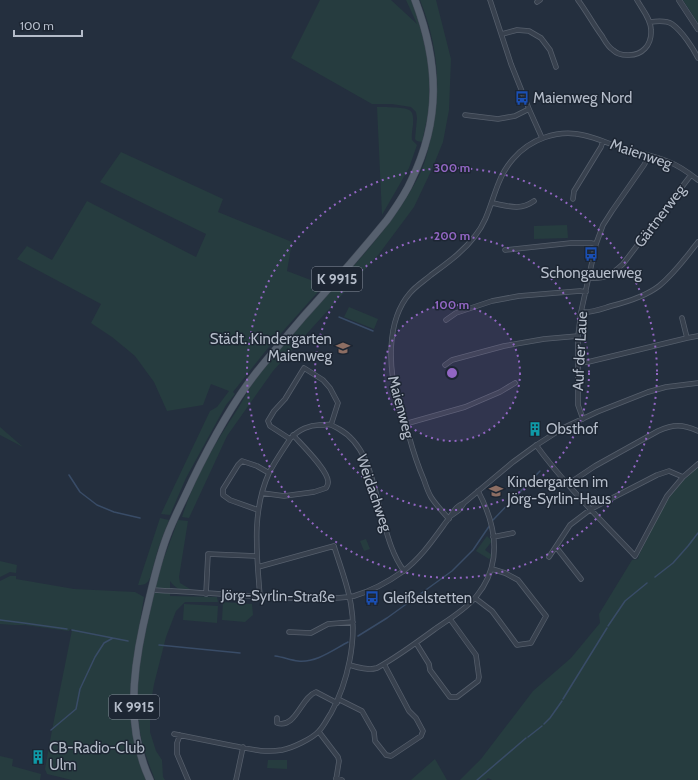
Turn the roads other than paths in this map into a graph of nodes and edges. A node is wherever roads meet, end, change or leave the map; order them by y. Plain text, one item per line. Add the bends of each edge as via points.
1 (415, 0) edge
2 (490, 0) edge
3 (578, 0) edge
4 (637, 0) edge
5 (679, 0) edge
6 (650, 22) junction
7 (698, 29) edge
8 (502, 34) junction
9 (698, 58) edge
10 (556, 67) dead end
11 (529, 109) junction
12 (465, 115) dead end
13 (542, 138) junction
14 (603, 141) junction
15 (649, 156) junction
16 (691, 175) junction
17 (698, 180) edge
18 (573, 200) dead end
19 (534, 201) dead end
20 (492, 203) junction
21 (698, 242) edge
22 (596, 244) junction
23 (505, 250) dead end
24 (589, 278) junction
25 (586, 292) junction
26 (581, 312) junction
27 (682, 318) dead end
28 (446, 320) dead end
29 (578, 336) junction
30 (698, 336) edge
31 (687, 338) junction
32 (579, 363) junction
33 (445, 366) dead end
34 (515, 383) dead end
35 (698, 383) edge
36 (583, 419) junction
37 (405, 424) junction
38 (331, 425) junction
39 (698, 431) edge
40 (291, 437) junction
41 (536, 445) junction
42 (698, 464) edge
43 (269, 473) junction
44 (683, 477) junction
45 (568, 484) junction
46 (478, 491) junction
47 (262, 493) junction
48 (591, 509) junction
49 (258, 510) junction
50 (450, 517) junction
51 (513, 533) dead end
52 (493, 537) junction
53 (556, 547) junction
54 (256, 556) junction
55 (549, 557) dead end
56 (258, 567) junction
57 (492, 569) junction
58 (404, 571) junction
59 (581, 579) dead end
60 (151, 590) junction
61 (206, 594) junction
62 (350, 596) junction
63 (260, 597) junction
64 (475, 598) junction
65 (450, 619) junction
66 (352, 622) junction
67 (289, 632) dead end
68 (416, 644) junction
69 (384, 664) junction
70 (349, 665) junction
71 (337, 701) junction
72 (277, 718) dead end
73 (319, 732) junction
74 (174, 734) dead end
75 (180, 735) junction
76 (243, 748) junction
77 (336, 779) edge
78 (150, 780) edge
79 (188, 780) edge
80 (236, 780) edge
81 (342, 780) edge

1 - 60 main road, K 9915 via 430,48 434,93 432,116 419,164 404,195 387,220 259,368 233,406 180,506 167,536
2 - 8 street
3 - 6 street via 609,47 618,53 632,55 644,51 651,39
4 - 6 street
5 - 7 street
6 - 9 street via 658,20 672,24 692,46
8 - 10 street via 516,30 529,31 540,38 550,50
8 - 11 street
11 - 12 street via 515,116 498,119
11 - 13 street
13 - 14 street, Maienweg via 572,133
13 - 20 street, Maienweg via 514,157 499,182
14 - 15 street, Maienweg
14 - 18 street, Maienweg via 574,192
15 - 16 street, Maienweg via 669,162
15 - 22 street, Auf der Laue via 603,225
16 - 17 street, Maienweg
16 - 24 street, Gärtnerweg via 622,264 604,278
19 - 20 street via 515,208
20 - 37 street, Maienweg via 476,235 455,257 410,294 396,317 391,370 398,405
21 - 26 street via 673,273 646,294 592,312
22 - 23 street via 571,243
22 - 24 street, Auf der Laue
24 - 25 street, Auf der Laue
25 - 26 street, Auf der Laue
25 - 28 street via 555,292 492,301 456,312
26 - 29 street, Auf der Laue
27 - 31 street
29 - 32 street, Auf der Laue
29 - 33 street via 504,346 452,360
30 - 31 street
31 - 32 street
32 - 36 street, Auf der Laue via 578,405
34 - 37 street via 465,406
35 - 36 street, Jörg-Syrlin-Straße via 648,392
36 - 41 street, Jörg-Syrlin-Straße
37 - 50 street, Maienweg via 430,496
38 - 40 street via 316,425
38 - 40 street via 338,403 330,388 304,368 268,420 270,426
38 - 58 street, Weidachweg via 346,433 358,446 370,470 395,556
39 - 45 street via 689,427 669,426 595,466
40 - 43 street
40 - 47 street via 316,460 327,476 326,488 284,496
41 - 45 street
41 - 46 street, Jörg-Syrlin-Straße
42 - 44 street
43 - 47 street
43 - 49 street via 242,461 223,490 223,495 230,500
44 - 48 street via 669,471 657,475
44 - 48 street via 667,496 635,556
45 - 48 street
46 - 50 street, Jörg-Syrlin-Straße
46 - 52 street via 490,520
47 - 49 street
48 - 53 street via 570,525
49 - 54 street
50 - 58 street, Jörg-Syrlin-Straße via 417,559
51 - 52 street
52 - 57 street
53 - 55 street
53 - 59 street
54 - 56 street
54 - 61 street, Jörg-Syrlin-Straße via 208,554
56 - 62 street, Jörg-Syrlin-Straße via 334,546
56 - 63 street
57 - 64 street
57 - 64 street via 518,580 546,616 531,643 517,645 492,611
58 - 62 street, Jörg-Syrlin-Straße via 375,588
60 - 61 street, Jörg-Syrlin-Straße
60 - 78 main road, K 9915 via 139,646 134,698 136,736
61 - 63 street, Jörg-Syrlin-Straße
62 - 63 street, Jörg-Syrlin-Straße
62 - 66 street
64 - 65 street
65 - 68 street
65 - 68 street via 476,655 479,677 478,681 457,697 450,697 430,670
66 - 67 street via 328,624 311,633
66 - 70 street via 353,637
68 - 69 street
69 - 70 street via 372,670
69 - 71 street via 423,731 421,736 391,756 386,755 375,741 374,732 362,711
70 - 71 street
71 - 72 street via 316,692 311,694 289,722 277,724
71 - 73 street
73 - 76 street via 304,742 283,750
73 - 77 street via 338,757
74 - 75 street
75 - 76 street
75 - 79 street via 177,754
76 - 80 street
77 - 81 street

